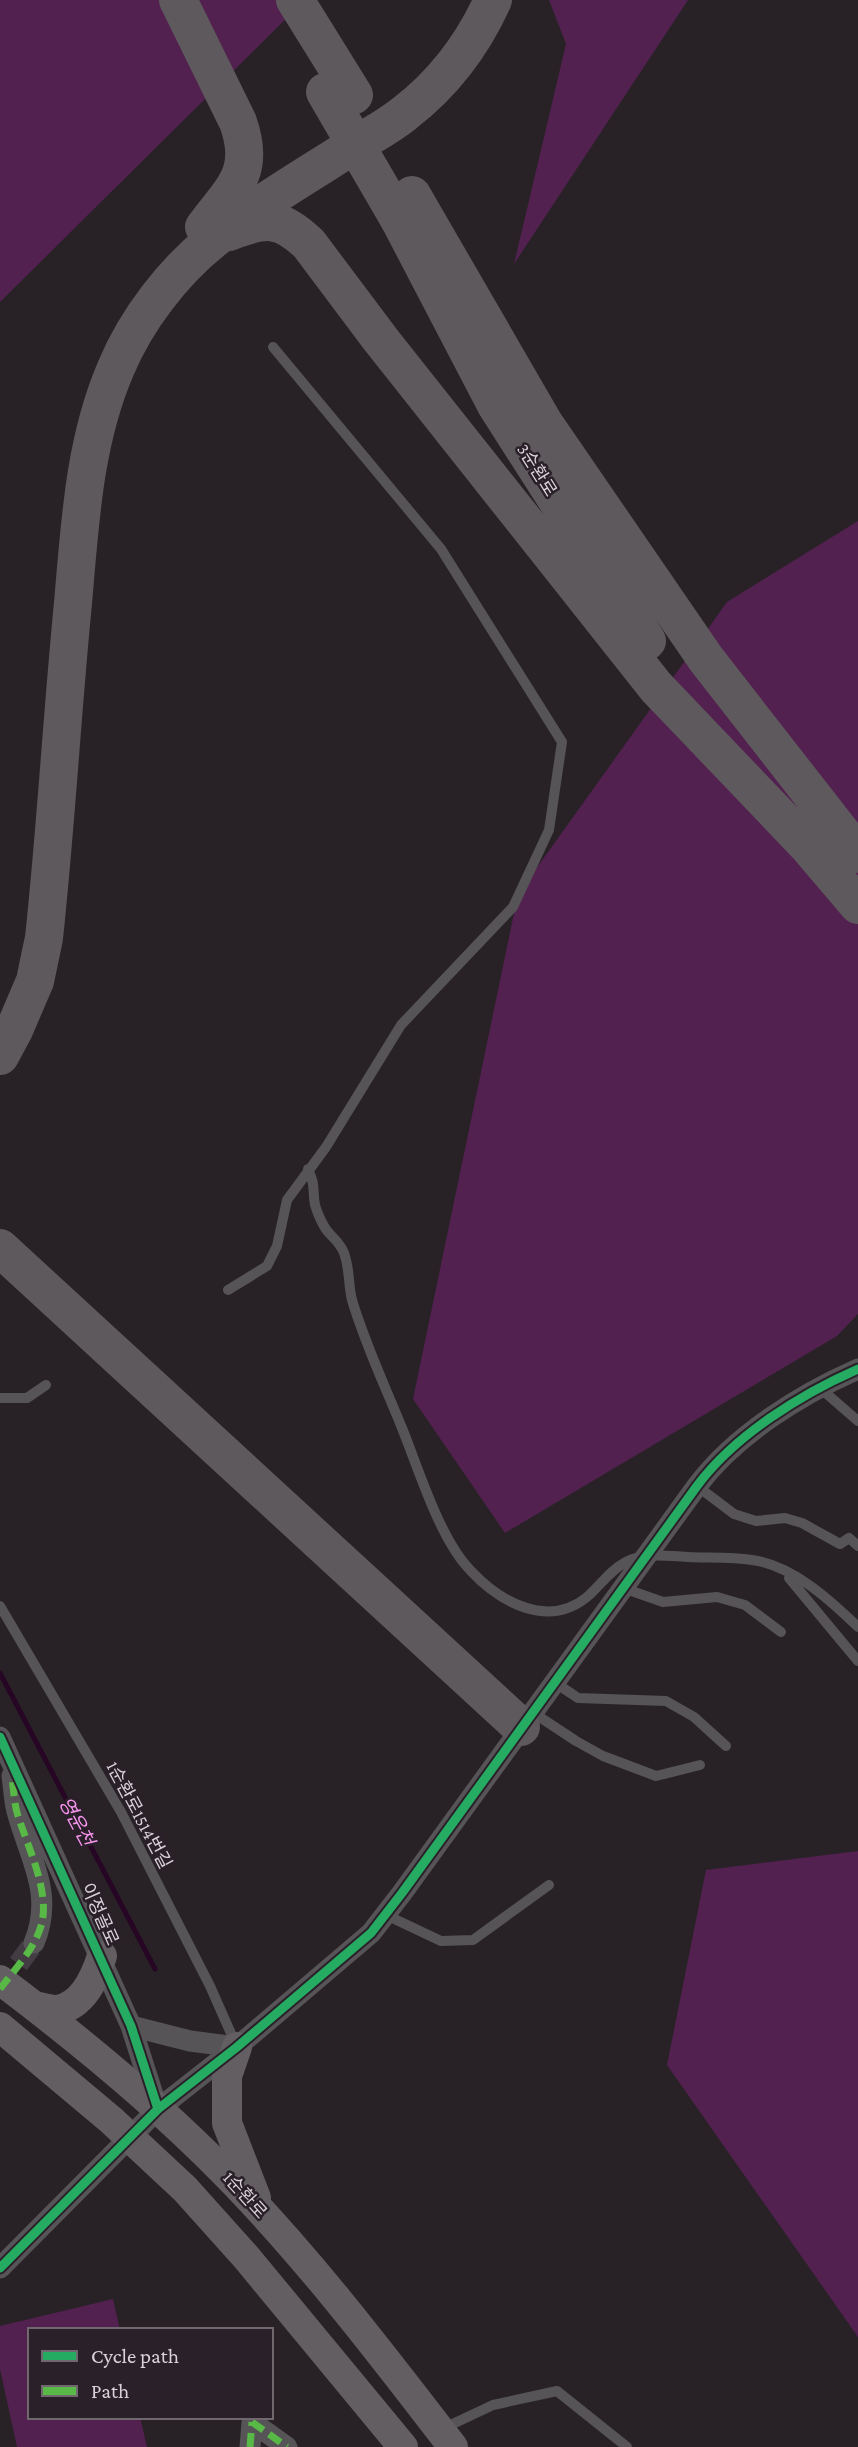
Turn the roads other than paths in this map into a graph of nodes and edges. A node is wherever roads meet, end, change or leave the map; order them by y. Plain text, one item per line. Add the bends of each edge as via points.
1 (178, 0) edge
2 (267, 0) edge
3 (295, 0) edge
4 (324, 0) edge
5 (477, 0) edge
6 (493, 0) edge
7 (339, 94) junction
8 (406, 208) junction
9 (211, 232) junction
10 (273, 347) dead end
11 (806, 844) junction
12 (858, 854) edge
13 (858, 905) edge
14 (0, 1013) edge
15 (0, 1056) edge
16 (308, 1169) junction
17 (0, 1248) edge
18 (0, 1269) edge
19 (228, 1290) dead end
20 (858, 1369) edge
21 (46, 1385) dead end
22 (820, 1388) junction
23 (0, 1398) edge
24 (858, 1421) edge
25 (697, 1486) junction
26 (858, 1546) edge
27 (647, 1555) junction
28 (783, 1570) junction
29 (623, 1588) junction
30 (0, 1606) edge
31 (858, 1627) edge
32 (781, 1632) dead end
33 (858, 1661) edge
34 (554, 1682) junction
35 (523, 1725) junction
36 (5, 1746) edge
37 (726, 1746) dead end
38 (700, 1765) dead end
39 (549, 1885) dead end
40 (386, 1915) junction
41 (34, 1943) tunnel mouth
42 (102, 1956) junction
43 (0, 1980) edge
44 (35, 2006) junction
45 (131, 2026) junction
46 (0, 2027) edge
47 (237, 2047) junction
48 (158, 2109) junction
49 (265, 2217) junction
50 (0, 2269) edge
51 (446, 2439) edge
52 (250, 2447) edge
53 (287, 2447) edge
54 (403, 2447) edge
55 (627, 2447) edge

1 - 9 highway via 244,141 242,173
2 - 7 highway, 3순환로
3 - 7 highway, 3순환로
4 - 7 highway
5 - 9 highway via 444,56 408,91 236,201
6 - 9 highway via 479,32 457,61 403,115
7 - 8 highway, 3순환로, bridge
8 - 11 highway, 3순환로 via 496,405 650,646 695,709
8 - 12 highway, 3순환로 via 544,422 706,659
9 - 11 highway via 275,221 295,230 309,244 648,676
9 - 14 highway via 186,243 117,332 93,375 76,428 63,505 34,887 27,936
9 - 15 highway via 139,324 116,366 97,420 82,496 44,938 35,981
10 - 16 lane via 441,549 562,741 549,830 513,907 401,1025
11 - 13 highway, 3순환로
16 - 19 lane via 287,1200 277,1247 267,1266
16 - 27 lane via 315,1185 315,1205 328,1232 340,1242 372,1356 435,1513 470,1570 513,1604 556,1613 576,1605 626,1562
17 - 35 highway
18 - 35 highway
20 - 22 street
21 - 23 lane via 27,1398
22 - 24 lane
22 - 25 street via 760,1426
25 - 26 lane via 734,1514 756,1521 785,1518 840,1544 849,1538
25 - 27 street
27 - 28 lane via 754,1560
27 - 29 street
28 - 31 lane via 820,1592
28 - 33 lane
29 - 32 lane via 663,1602 717,1597 745,1605
29 - 34 street
30 - 47 lane, 1순환로1514번길 via 121,1812
34 - 35 street
34 - 37 lane via 578,1698 666,1701 694,1717
35 - 38 lane via 656,1776
35 - 40 street
36 - 41 street via 17,1813 43,1900 42,1925
36 - 42 street, 이정골로
39 - 40 lane via 473,1940 441,1941
40 - 47 street via 371,1933
42 - 44 street via 85,1992 70,2004 56,2010
42 - 45 street, 이정골로
43 - 44 street, 1순환로
44 - 48 street, 1순환로
45 - 47 street via 190,2042
45 - 48 street, 이정골로
46 - 54 street via 185,2189
47 - 48 street
47 - 49 street via 227,2076 227,2123
48 - 49 street, 1순환로
48 - 50 street
49 - 51 street, 1순환로
51 - 55 lane via 493,2405 557,2391
52 - 53 street via 252,2422

